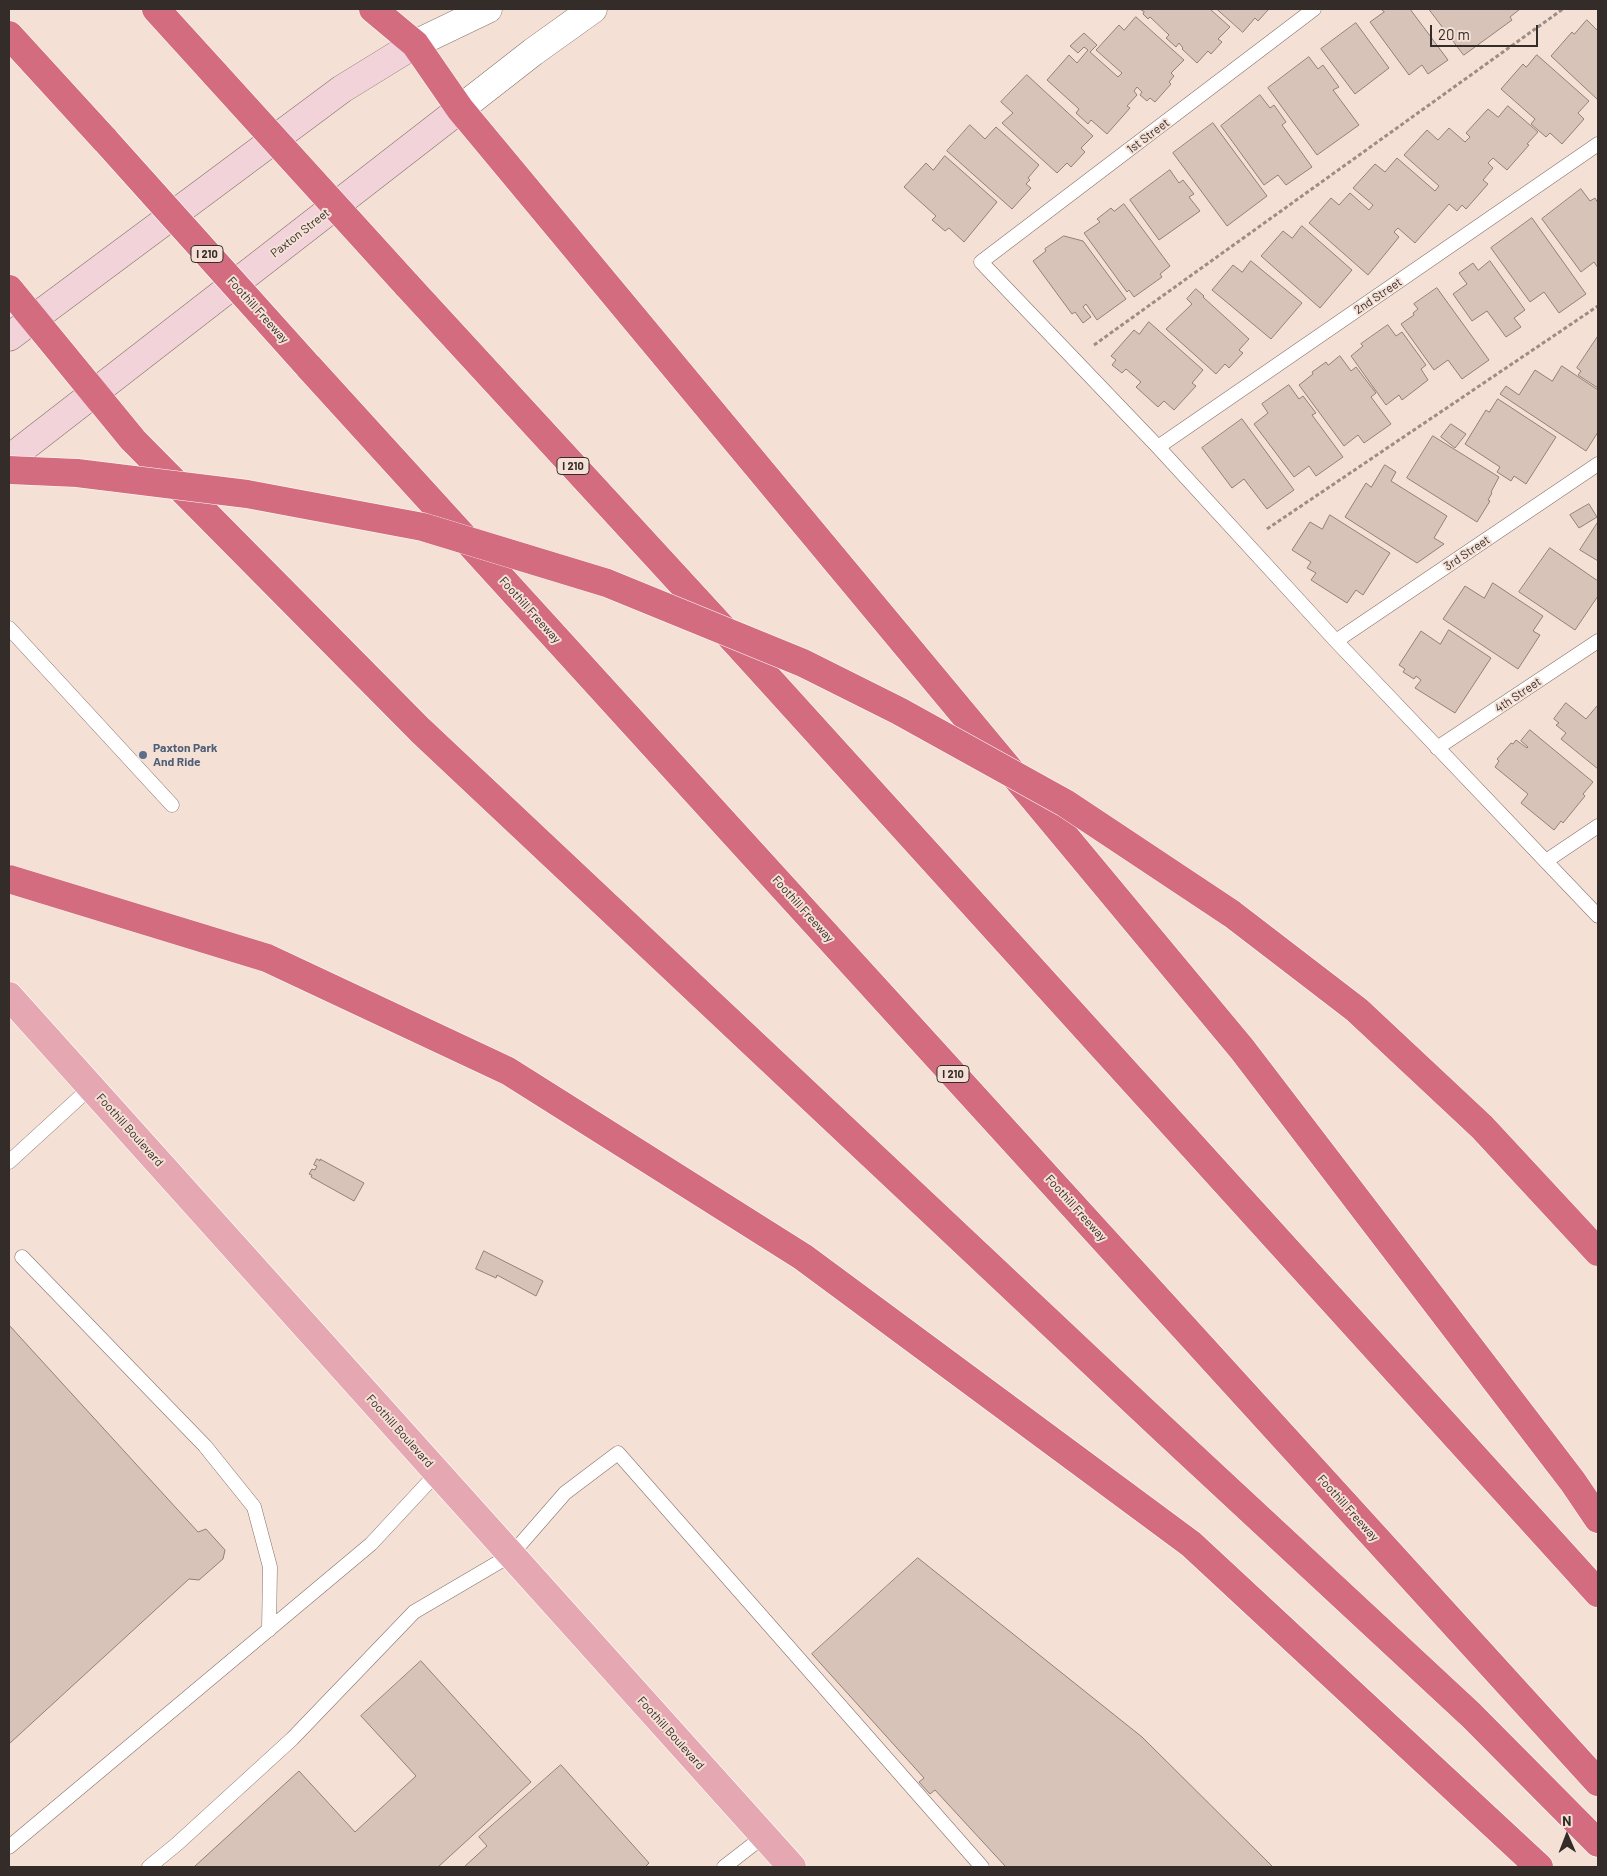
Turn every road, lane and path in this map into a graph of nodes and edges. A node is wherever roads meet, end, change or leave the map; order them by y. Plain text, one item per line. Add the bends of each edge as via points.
1 (156, 9) edge
2 (373, 9) edge
3 (488, 9) edge
4 (593, 9) edge
5 (1314, 9) edge
6 (1562, 9) edge
7 (9, 35) edge
8 (415, 44) junction
9 (460, 109) junction
10 (1598, 144) edge
11 (9, 289) edge
12 (1598, 306) edge
13 (33, 319) junction
14 (9, 337) edge
15 (1073, 360) junction
16 (94, 394) junction
17 (1158, 447) junction
18 (9, 459) edge
19 (1598, 464) edge
20 (9, 470) edge
21 (1246, 544) junction
22 (9, 628) edge
23 (1336, 641) junction
24 (1598, 641) edge
25 (1437, 748) junction
26 (172, 805) dead end
27 (1598, 826) edge
28 (1546, 861) junction
29 (9, 879) edge
30 (1598, 916) edge
31 (9, 996) edge
32 (91, 1087) junction
33 (9, 1162) edge
34 (1598, 1252) edge
35 (22, 1257) dead end
36 (437, 1473) junction
37 (1598, 1519) edge
38 (511, 1555) junction
39 (1598, 1593) edge
40 (269, 1630) junction
41 (1598, 1782) edge
42 (764, 1836) junction
43 (1598, 1843) edge
44 (9, 1847) edge
45 (149, 1867) edge
46 (724, 1867) edge
47 (792, 1867) edge
48 (982, 1867) edge
49 (1539, 1867) edge

1 - 39 highway, I 210, bridge via 747,654
2 - 8 highway
3 - 8 street
4 - 9 street, Paxton Street
5 - 15 lane, 1st Street via 982,262
6 - 15 path
7 - 41 highway, Foothill Freeway / I 210, bridge
8 - 9 highway
8 - 13 street via 342,88
9 - 16 street, Paxton Street
9 - 37 highway via 1242,1049
10 - 17 lane, 2nd Street
11 - 13 highway
12 - 21 path
13 - 14 street
13 - 16 highway
15 - 17 lane
16 - 18 street, Paxton Street
16 - 43 highway via 132,440 420,730 1471,1715
17 - 21 lane
19 - 23 lane, 3rd Street
20 - 34 highway, bridge via 77,473 247,494 423,527 607,584 803,663 1065,804 1232,914 1357,1010 1482,1127
21 - 23 lane
22 - 26 lane
23 - 25 lane
24 - 25 lane, 4th Street
25 - 28 lane
27 - 28 lane
28 - 30 lane
29 - 49 highway via 267,958 508,1071 803,1257 1191,1544
31 - 32 main road, Foothill Boulevard
32 - 33 lane
32 - 36 main road, Foothill Boulevard
35 - 40 lane via 205,1446 254,1507 270,1567
36 - 38 main road, Foothill Boulevard
36 - 40 lane via 371,1544
38 - 42 main road, Foothill Boulevard
38 - 45 lane via 414,1612 292,1739
38 - 48 lane via 565,1493 618,1453
40 - 44 lane
42 - 46 lane
42 - 47 main road, Foothill Boulevard

